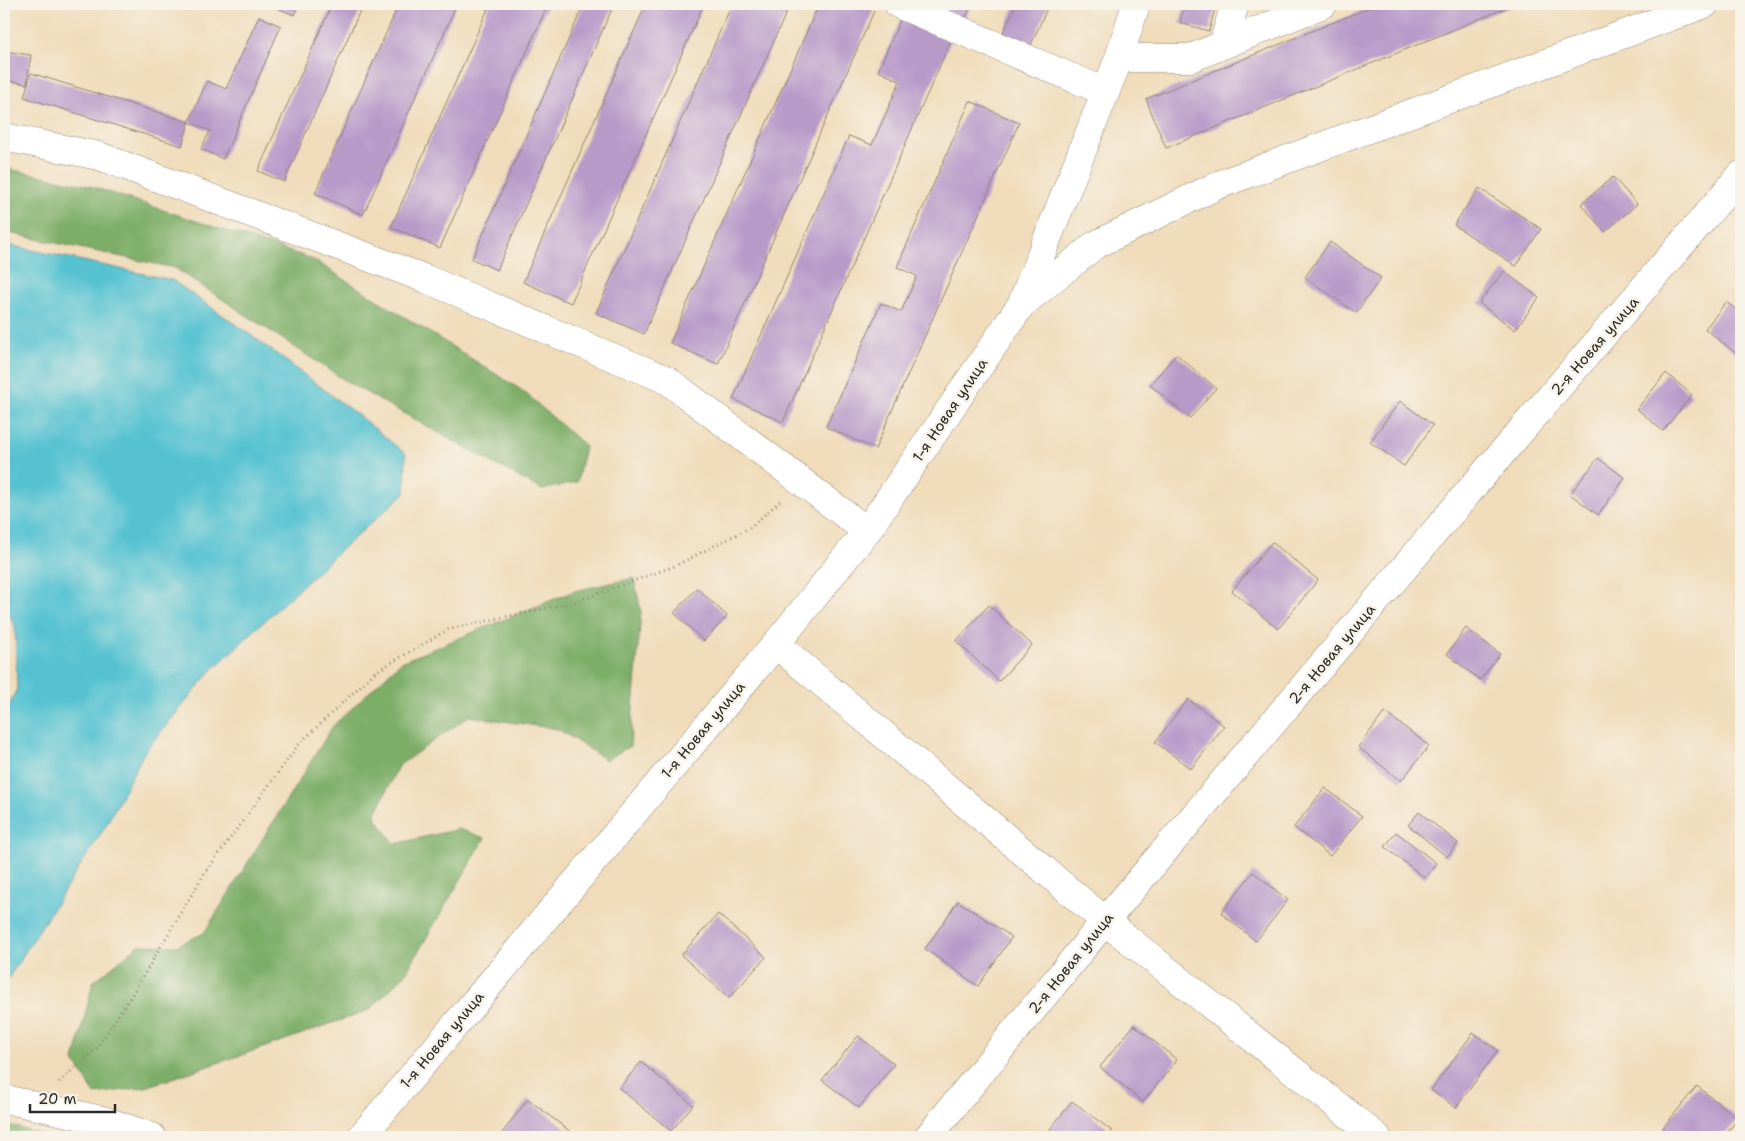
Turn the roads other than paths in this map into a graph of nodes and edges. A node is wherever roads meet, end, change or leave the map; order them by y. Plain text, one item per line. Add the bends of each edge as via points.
1 (898, 4) edge
2 (1136, 4) edge
3 (1234, 4) edge
4 (1323, 4) edge
5 (1705, 4) edge
6 (1223, 45) junction
7 (1119, 58) junction
8 (1106, 92) junction
9 (4, 137) edge
10 (1741, 175) edge
11 (1021, 305) junction
12 (867, 531) junction
13 (776, 644) junction
14 (1105, 921) junction
15 (15, 1101) edge
16 (152, 1137) edge
17 (361, 1137) edge
18 (928, 1137) edge
19 (1377, 1137) edge

1 - 8 street
2 - 7 street
3 - 6 street
4 - 6 street
5 - 11 street via 1218,185 1095,245
6 - 7 street via 1191,58
7 - 8 street
8 - 11 street
9 - 12 street via 99,156 426,279 667,380
10 - 14 street, 2-я Новая улица
11 - 12 street, 1-я Новая улица
12 - 13 street, 1-я Новая улица
13 - 14 street
13 - 17 street, 1-я Новая улица
14 - 18 street, 2-я Новая улица
14 - 19 street
15 - 16 street via 106,1121

